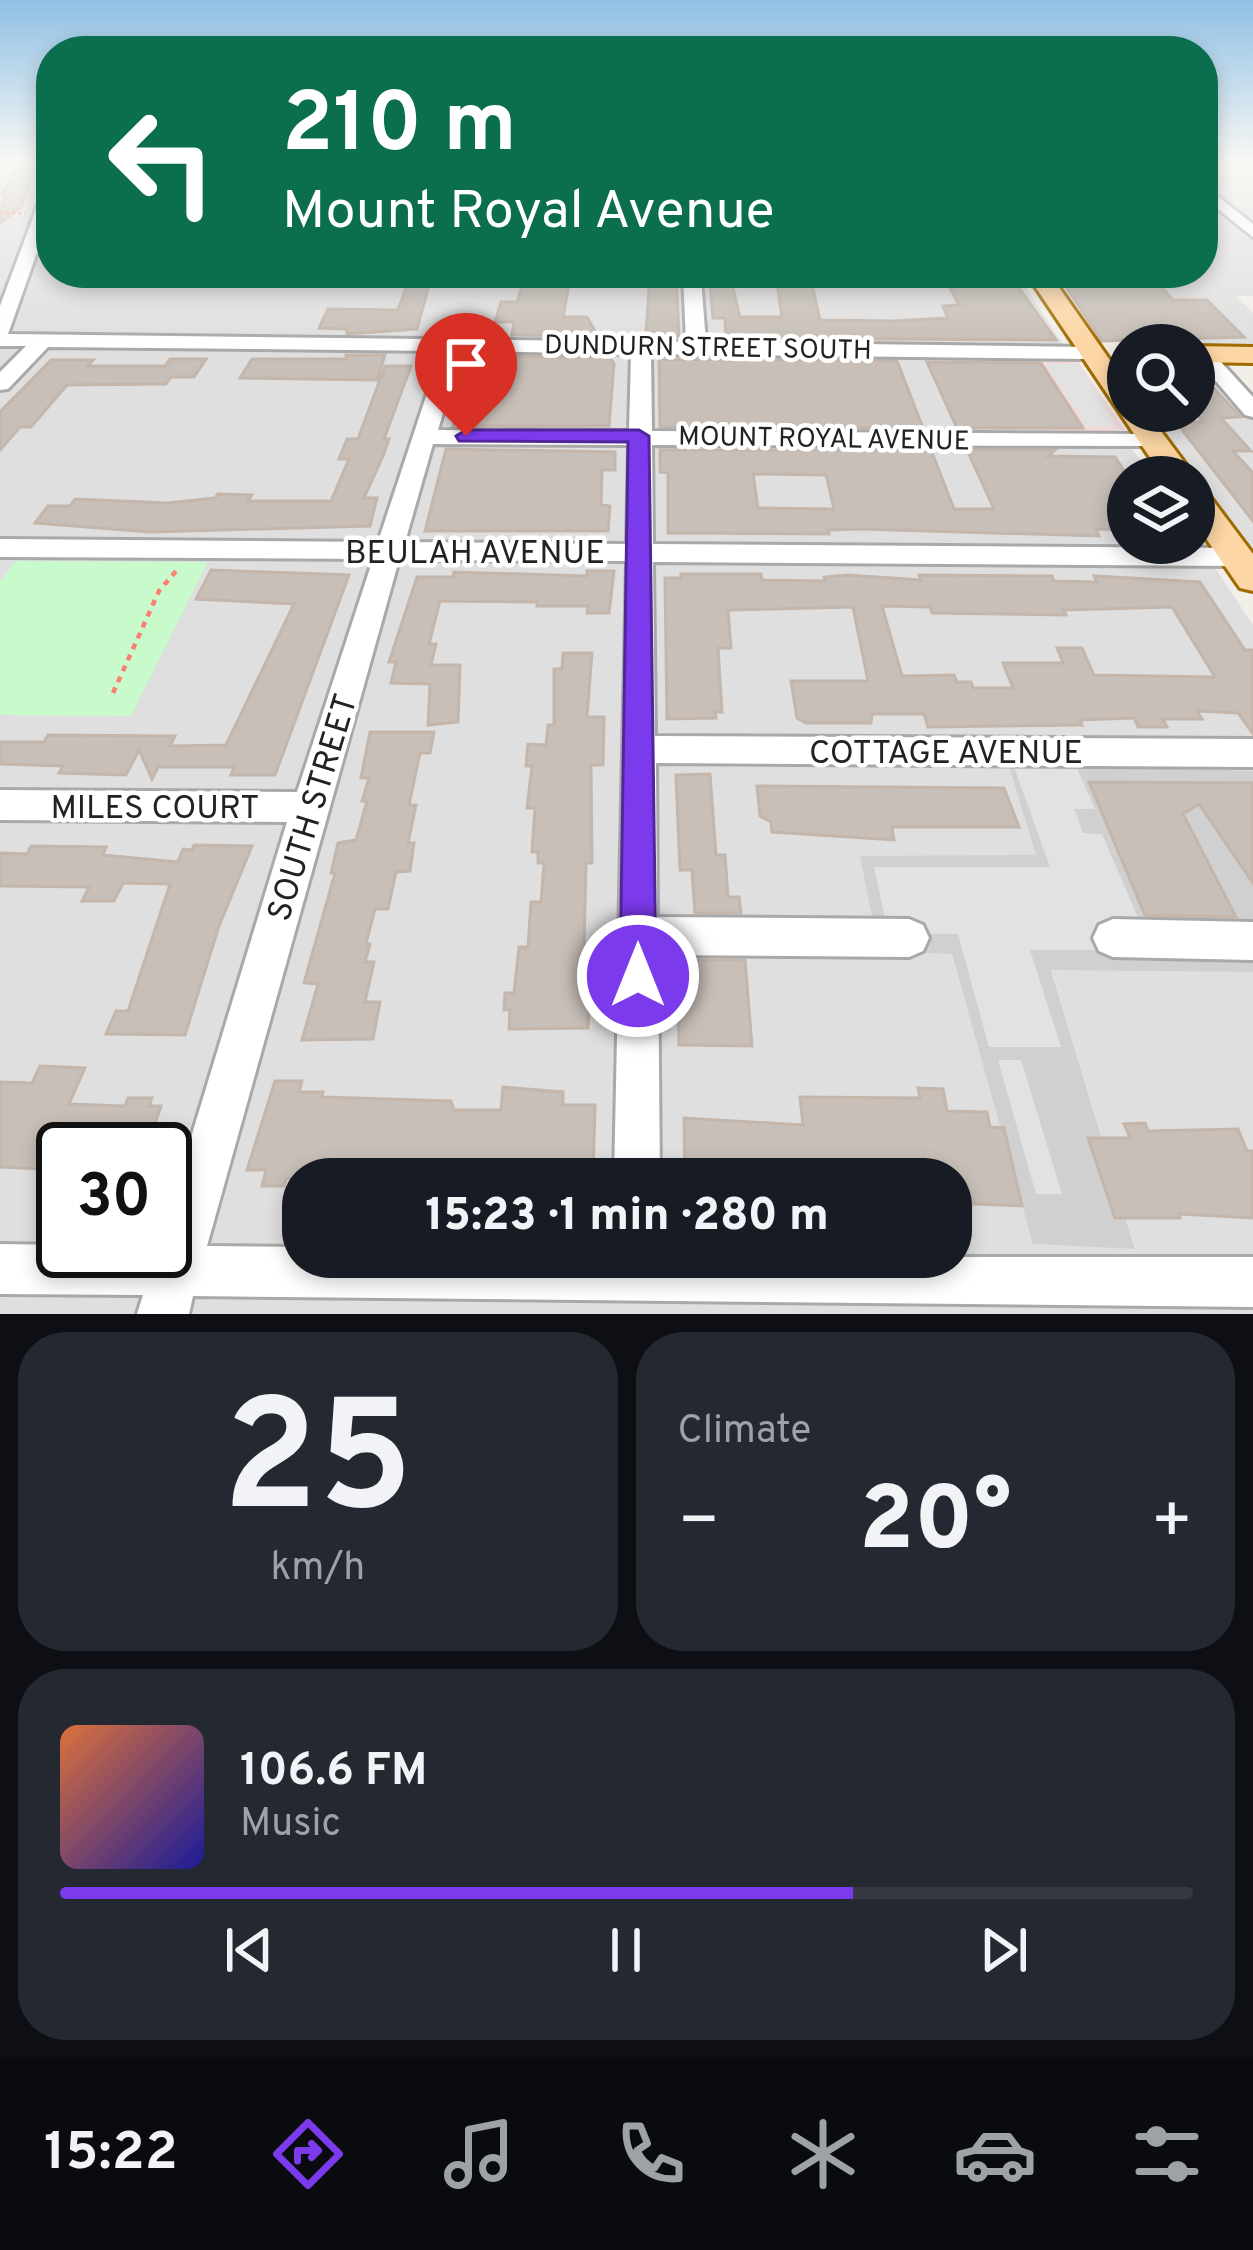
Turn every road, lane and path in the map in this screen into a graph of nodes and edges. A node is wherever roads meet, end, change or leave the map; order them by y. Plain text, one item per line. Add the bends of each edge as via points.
1 (36, 241) edge
2 (693, 288) edge
3 (1047, 288) edge
4 (0, 336) edge
5 (43, 340) junction
6 (453, 344) junction
7 (641, 346) junction
8 (696, 346) junction
9 (1090, 353) junction
10 (1107, 353) edge
11 (1215, 354) edge
12 (1253, 355) edge
13 (1215, 371) edge
14 (1107, 377) edge
15 (0, 384) edge
16 (1253, 410) edge
17 (1147, 432) edge
18 (639, 436) junction
19 (423, 437) junction
20 (1153, 441) junction
21 (1164, 456) edge
22 (1215, 526) edge
23 (0, 548) edge
24 (205, 550) junction
25 (387, 551) junction
26 (638, 552) junction
27 (1245, 568) edge
28 (113, 693) dead end
29 (639, 749) junction
30 (1253, 753) edge
31 (0, 805) edge
32 (309, 808) junction
33 (638, 936) junction
34 (909, 938) dead end
35 (1113, 938) dead end
36 (1253, 940) edge
37 (637, 1158) edge
38 (0, 1269) edge
39 (972, 1275) edge
40 (421, 1278) edge
41 (1253, 1282) edge
42 (169, 1292) edge

1 - 4 street
2 - 8 street
3 - 9 main road
4 - 5 street, DUNDURN STREET SOUTH
5 - 6 street, DUNDURN STREET SOUTH
5 - 15 street
6 - 7 street, DUNDURN STREET SOUTH
6 - 19 street, SOUTH STREET
7 - 8 street, DUNDURN STREET SOUTH
7 - 18 street
8 - 9 street, DUNDURN STREET SOUTH
9 - 10 main road, DUNDURN STREET SOUTH
9 - 14 main road
11 - 12 main road
13 - 16 street
17 - 20 main road
18 - 19 street, MOUNT ROYAL AVENUE
18 - 20 street, MOUNT ROYAL AVENUE
18 - 26 street
19 - 25 street, SOUTH STREET
20 - 21 main road
22 - 27 main road
23 - 24 street, BEULAH AVENUE
24 - 25 street, BEULAH AVENUE
24 - 28 path via 159,591
25 - 26 street, BEULAH AVENUE
25 - 32 street, SOUTH STREET
26 - 27 street, BEULAH AVENUE
26 - 29 street
29 - 30 street, COTTAGE AVENUE
29 - 33 street
31 - 32 street, MILES COURT
32 - 42 street, SOUTH STREET
33 - 34 street
33 - 37 street
35 - 36 street
38 - 42 street
39 - 41 street
40 - 42 street

